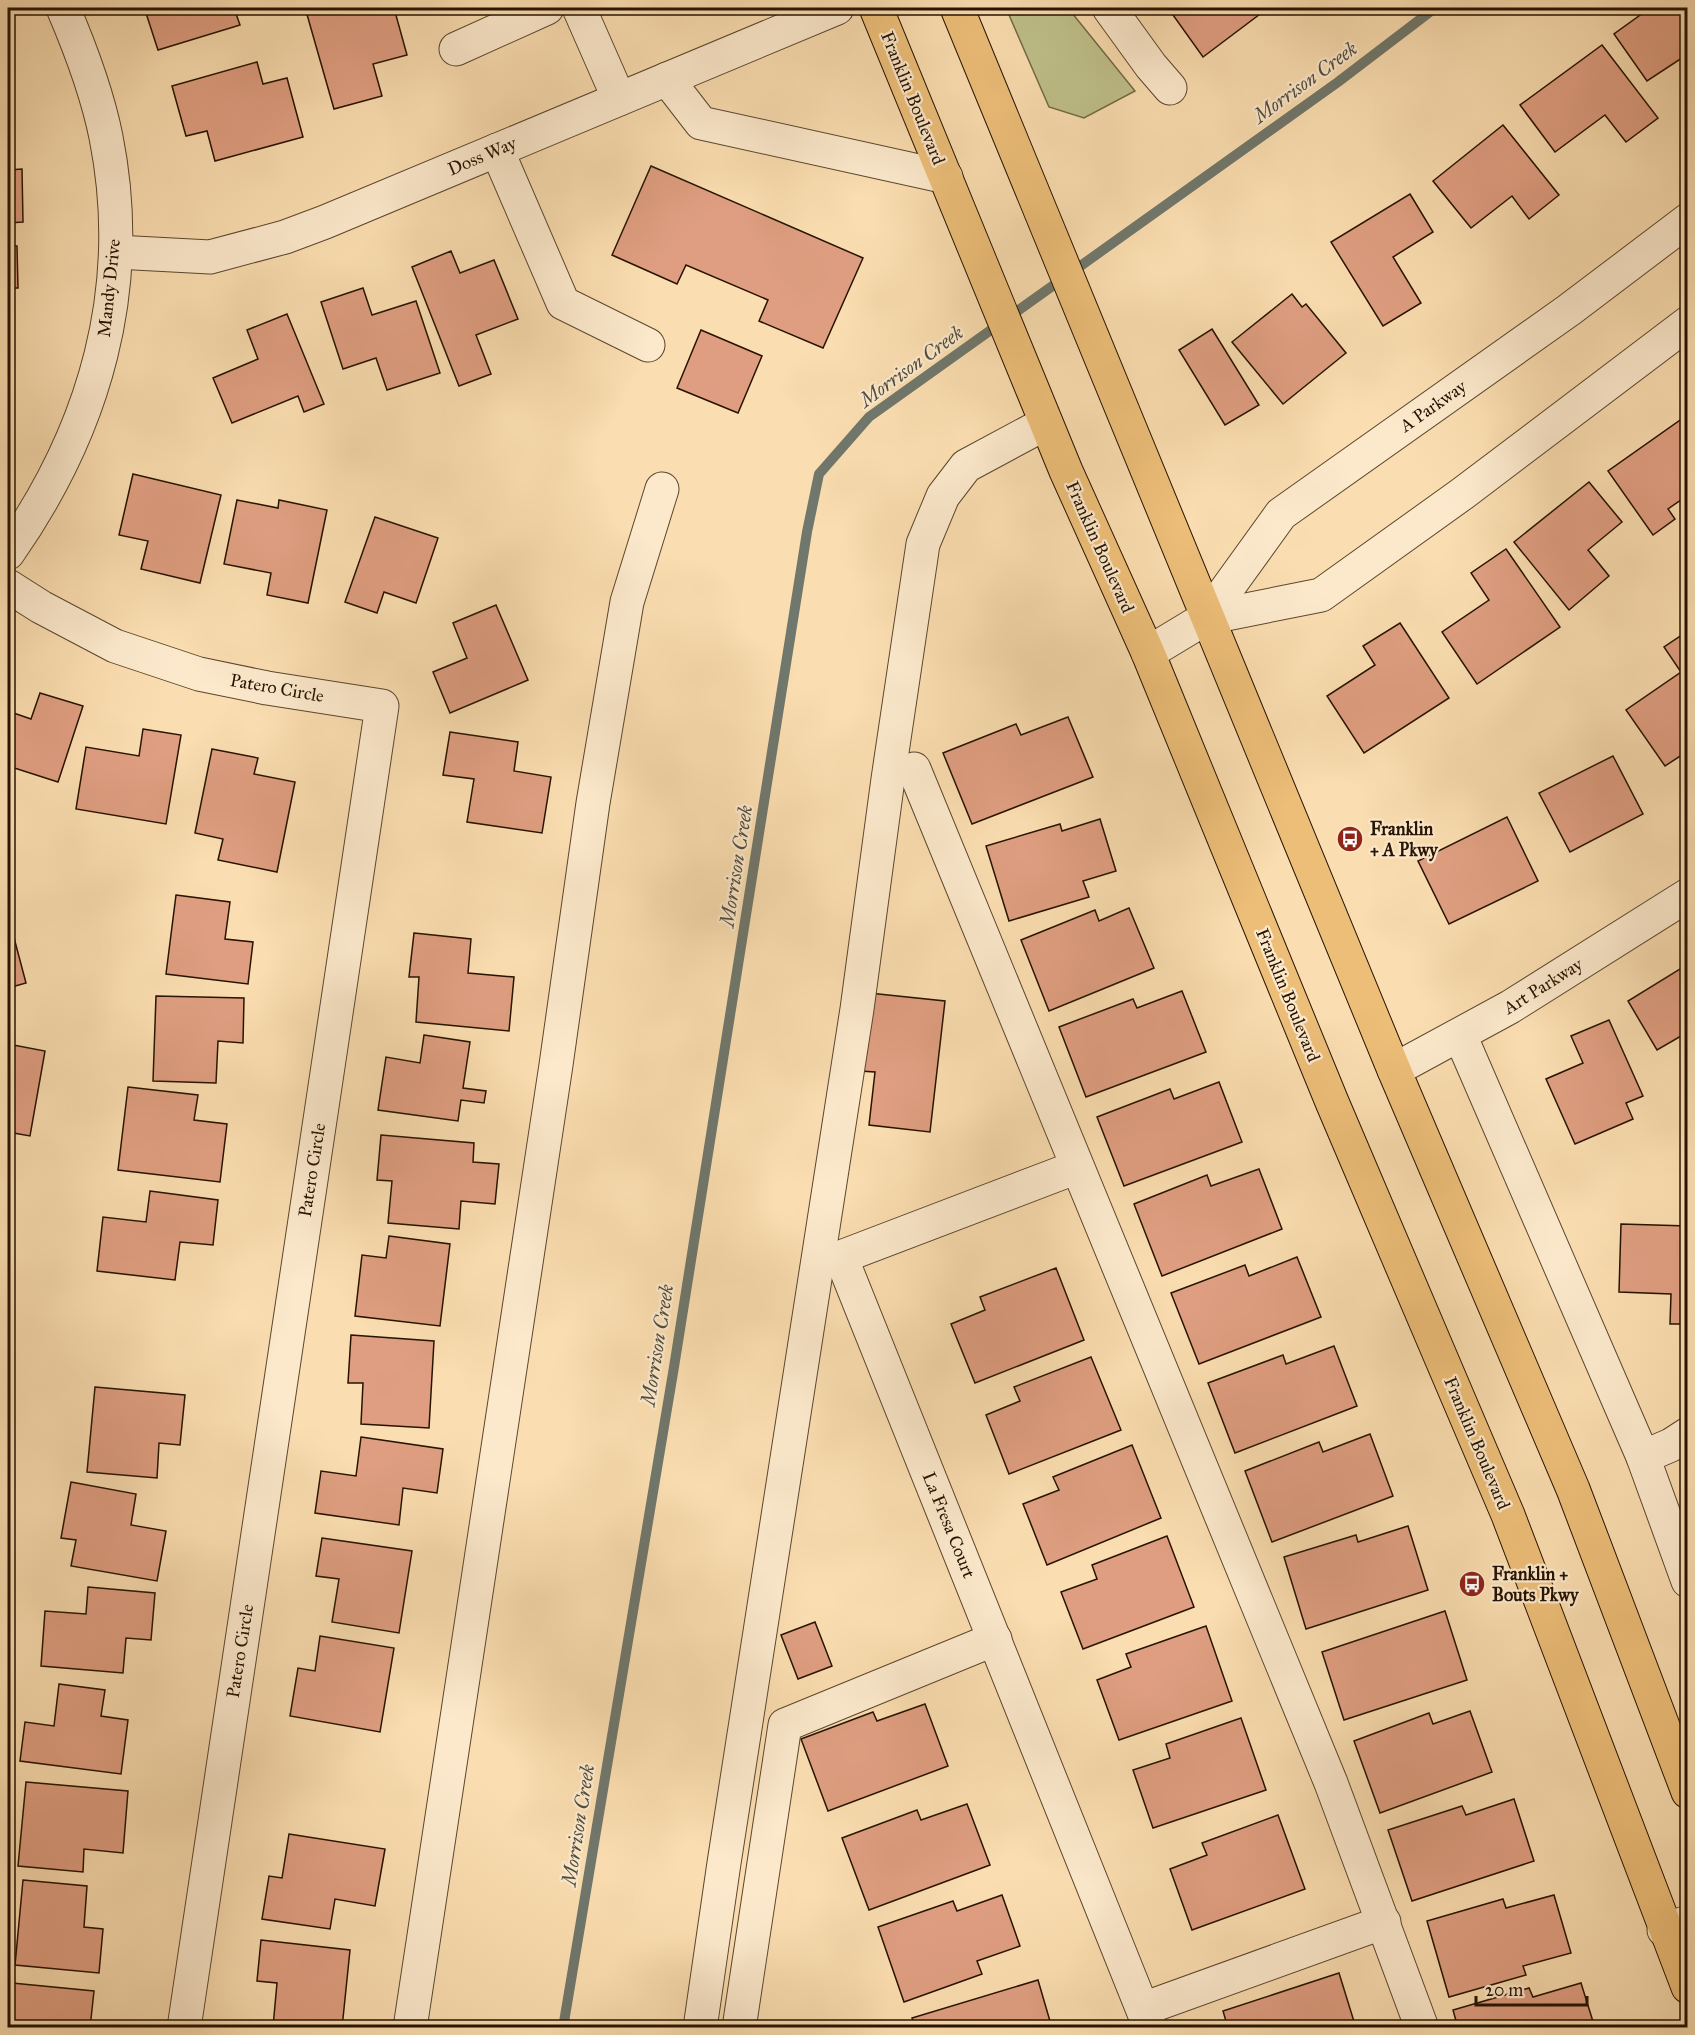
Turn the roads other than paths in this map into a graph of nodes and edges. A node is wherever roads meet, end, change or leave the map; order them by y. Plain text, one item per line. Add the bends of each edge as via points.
1 (63, 8) edge
2 (547, 8) edge
3 (579, 8) edge
4 (837, 8) edge
5 (876, 8) edge
6 (957, 8) edge
7 (1110, 8) edge
8 (456, 49) dead end
9 (667, 79) junction
10 (1170, 88) dead end
11 (620, 99) junction
12 (497, 150) junction
13 (946, 177) junction
14 (1688, 220) edge
15 (116, 252) junction
16 (1688, 323) edge
17 (648, 345) dead end
18 (1046, 423) junction
19 (662, 489) dead end
20 (8, 553) edge
21 (8, 586) edge
22 (1206, 618) junction
23 (1148, 653) junction
24 (914, 769) dead end
25 (1688, 895) edge
26 (1460, 1035) junction
27 (1394, 1070) junction
28 (1077, 1167) junction
29 (1688, 1434) edge
30 (1643, 1457) junction
31 (1688, 1581) edge
32 (995, 1639) junction
33 (1688, 1792) edge
34 (1384, 1922) junction
35 (1676, 1926) edge
36 (1688, 1988) edge
37 (1147, 2018) edge
38 (184, 2028) edge
39 (410, 2028) edge
40 (700, 2028) edge
41 (739, 2028) edge
42 (1422, 2028) edge

1 - 15 street, Mandy Drive via 86,62 106,136 114,193
2 - 8 street
3 - 11 street
4 - 9 street, Doss Way
5 - 13 main road, Franklin Boulevard
6 - 22 main road
7 - 10 street
9 - 11 street, Doss Way
9 - 13 street via 701,123
11 - 12 street, Doss Way
12 - 15 street, Doss Way via 285,237 210,257
12 - 17 street via 563,303
13 - 18 main road, Franklin Boulevard
14 - 22 street, A Parkway via 1569,310 1281,514
15 - 20 street, Mandy Drive via 111,310 85,411 53,480
16 - 22 street, A Parkway via 1321,595
18 - 23 main road, Franklin Boulevard
18 - 40 street via 966,466 943,496 923,544 857,1009
19 - 39 street via 627,602 593,803
21 - 38 street, Patero Circle via 115,646 199,674 382,706
22 - 23 street, A Parkway
22 - 27 main road
23 - 35 main road, Franklin Boulevard
24 - 28 street
25 - 26 street, Art Parkway via 1510,1008
26 - 27 street, Art Parkway
26 - 30 street
27 - 33 main road via 1573,1489
28 - 32 street, La Fresa Court via 841,1257
28 - 34 street
29 - 30 street
30 - 31 street
32 - 37 street, La Fresa Court
32 - 41 street via 785,1725
34 - 37 street
34 - 42 street
35 - 36 main road, Franklin Boulevard

